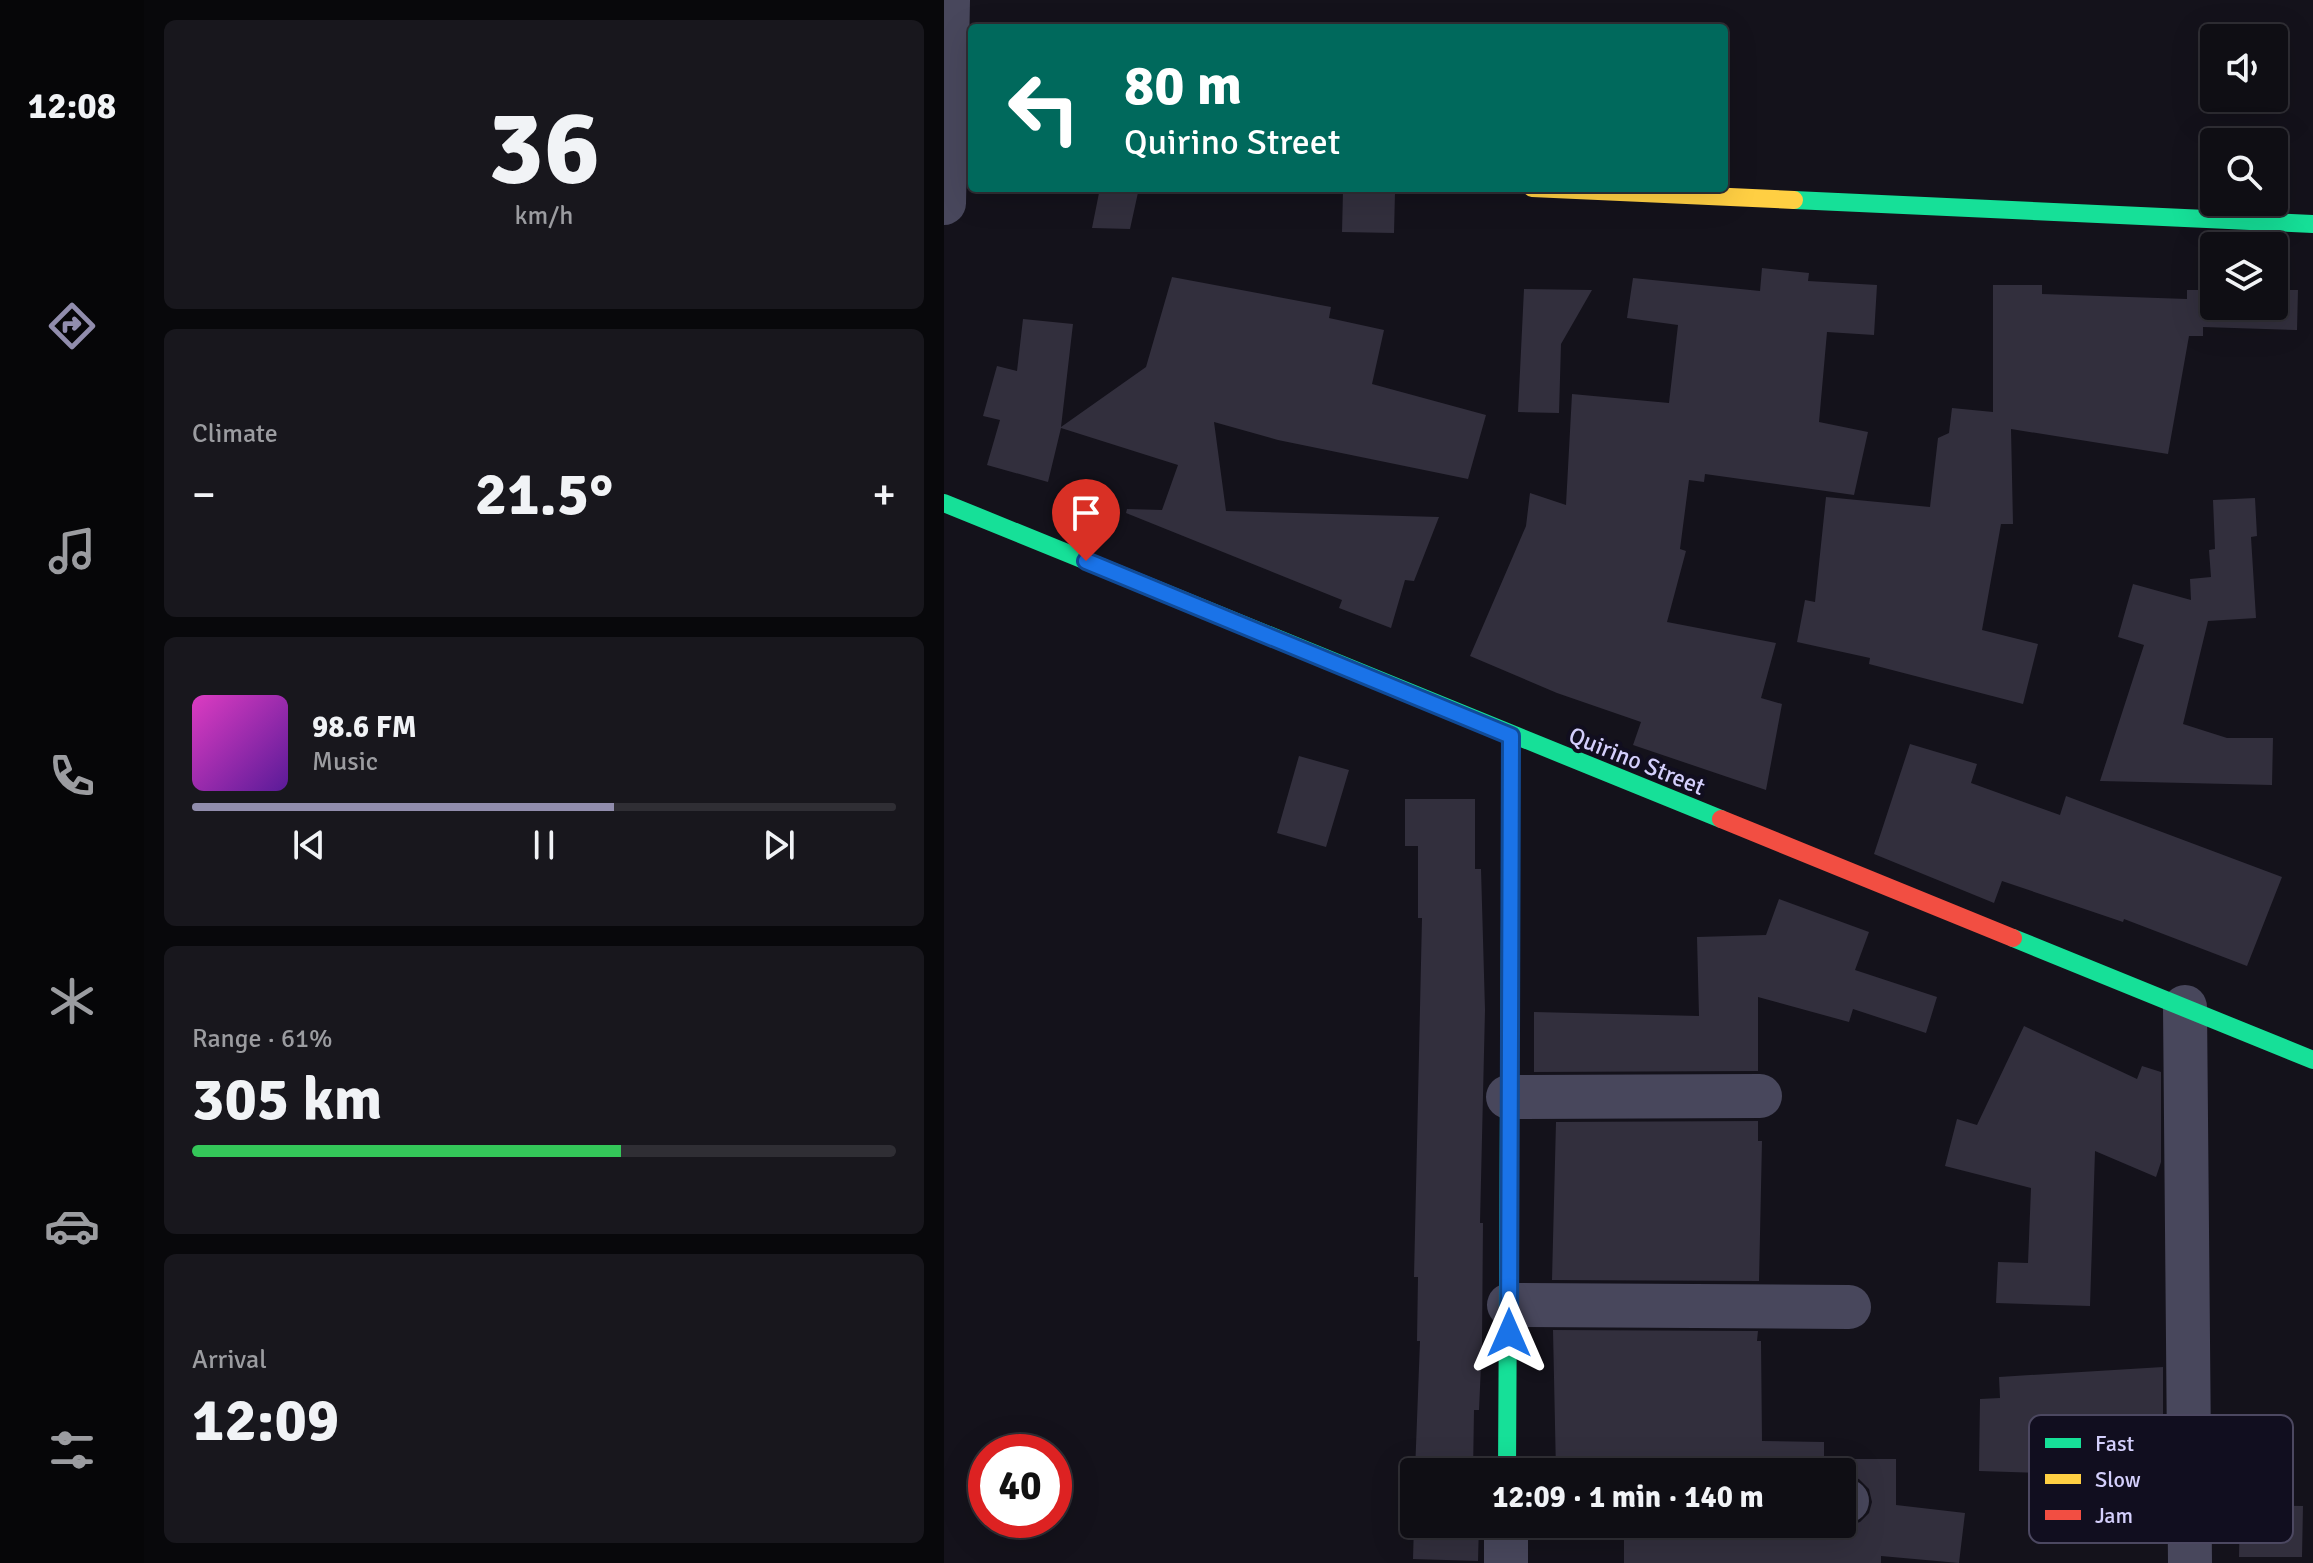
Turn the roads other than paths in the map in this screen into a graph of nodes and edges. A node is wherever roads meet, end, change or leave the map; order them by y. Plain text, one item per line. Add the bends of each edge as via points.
1 (948, 0) edge
2 (954, 175) edge
3 (1619, 192) edge
4 (2313, 224) edge
5 (944, 503) edge
6 (1511, 736) junction
7 (2185, 1007) junction
8 (2313, 1060) edge
9 (1760, 1096) dead end
10 (1508, 1097) junction
11 (1509, 1305) junction
12 (1849, 1307) dead end
13 (2189, 1415) edge
14 (1507, 1458) edge
15 (1506, 1538) edge
16 (2190, 1543) edge
17 (1506, 1563) edge
18 (2190, 1563) edge

1 - 2 street
3 - 4 street
5 - 6 street, Quirino Street
6 - 7 street, Quirino Street
6 - 10 street
7 - 8 street, Quirino Street
7 - 13 street
9 - 10 street
10 - 11 street
11 - 12 street
11 - 14 street
15 - 17 street
16 - 18 street

